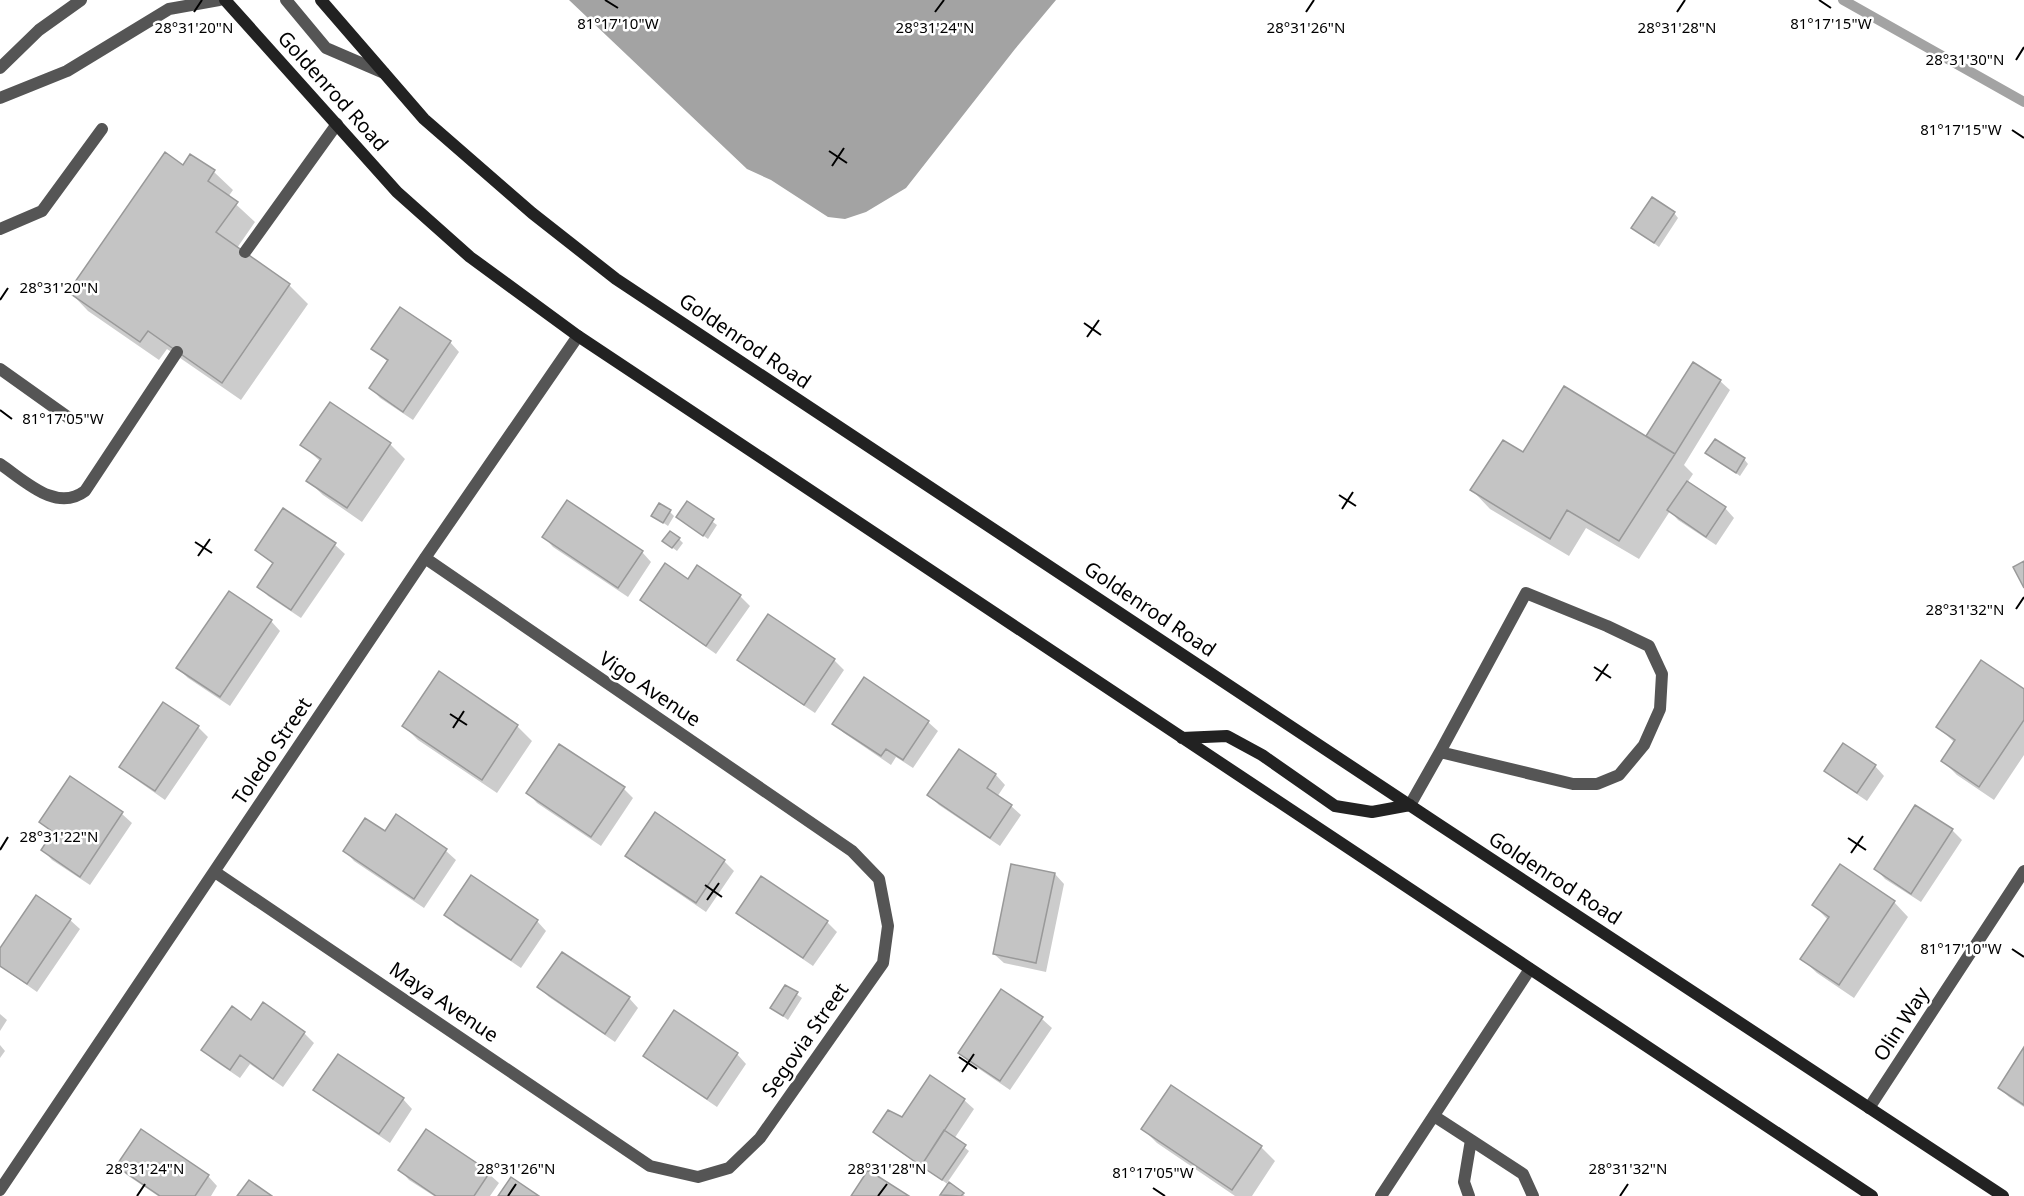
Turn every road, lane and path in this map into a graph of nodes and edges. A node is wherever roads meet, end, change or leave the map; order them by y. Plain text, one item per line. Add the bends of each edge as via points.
1 (81, 0) edge
2 (219, 0) edge
3 (225, 0) edge
4 (286, 0) edge
5 (321, 0) edge
6 (0, 68) edge
7 (384, 73) junction
8 (0, 98) edge
9 (337, 124) junction
10 (102, 129) dead end
11 (0, 229) edge
12 (245, 252) dead end
13 (578, 336) junction
14 (177, 352) dead end
15 (0, 369) edge
16 (69, 418) dead end
17 (0, 464) edge
18 (425, 558) junction
19 (1182, 738) junction
20 (1440, 752) junction
21 (1410, 805) junction
22 (852, 851) joint
23 (2024, 871) edge
24 (215, 872) junction
25 (1530, 969) junction
26 (1869, 1108) junction
27 (1434, 1116) junction
28 (1471, 1140) junction
29 (650, 1166) joint
30 (0, 1191) edge
31 (6, 1196) edge
32 (1381, 1196) edge
33 (1469, 1196) edge
34 (1533, 1196) edge
35 (1872, 1196) edge
36 (2003, 1196) edge

1 - 6 street via 39,30
2 - 8 street via 169,9 67,71
3 - 9 main road, Goldenrod Road
4 - 7 street via 326,48
5 - 7 main road, Goldenrod Road
7 - 21 main road, Goldenrod Road via 424,119 532,213 616,279
9 - 12 street
9 - 13 main road, Goldenrod Road via 397,192 470,257
10 - 11 street via 42,211
13 - 18 street, Toledo Street
13 - 19 main road, Goldenrod Road
14 - 17 street via 85,491 76,498 46,495
15 - 16 street
18 - 22 street, Vigo Avenue
18 - 24 street, Toledo Street
19 - 21 main road via 1227,736 1262,755 1335,806 1372,812
19 - 25 main road, Goldenrod Road
20 - 20 street via 1526,593 1649,646 1662,674 1659,709 1644,745 1619,775 1597,784 1574,784
20 - 21 street
21 - 26 main road, Goldenrod Road
22 - 29 street, Segovia Street via 879,879 888,926 883,963 760,1138 729,1168 698,1177
23 - 26 street, Olin Way
24 - 29 street, Maya Avenue
24 - 30 street, Toledo Street
25 - 27 street
25 - 35 main road, Goldenrod Road
26 - 36 main road, Goldenrod Road
27 - 28 street
27 - 32 street
28 - 33 street via 1464,1182
28 - 34 street via 1523,1174
30 - 31 street

